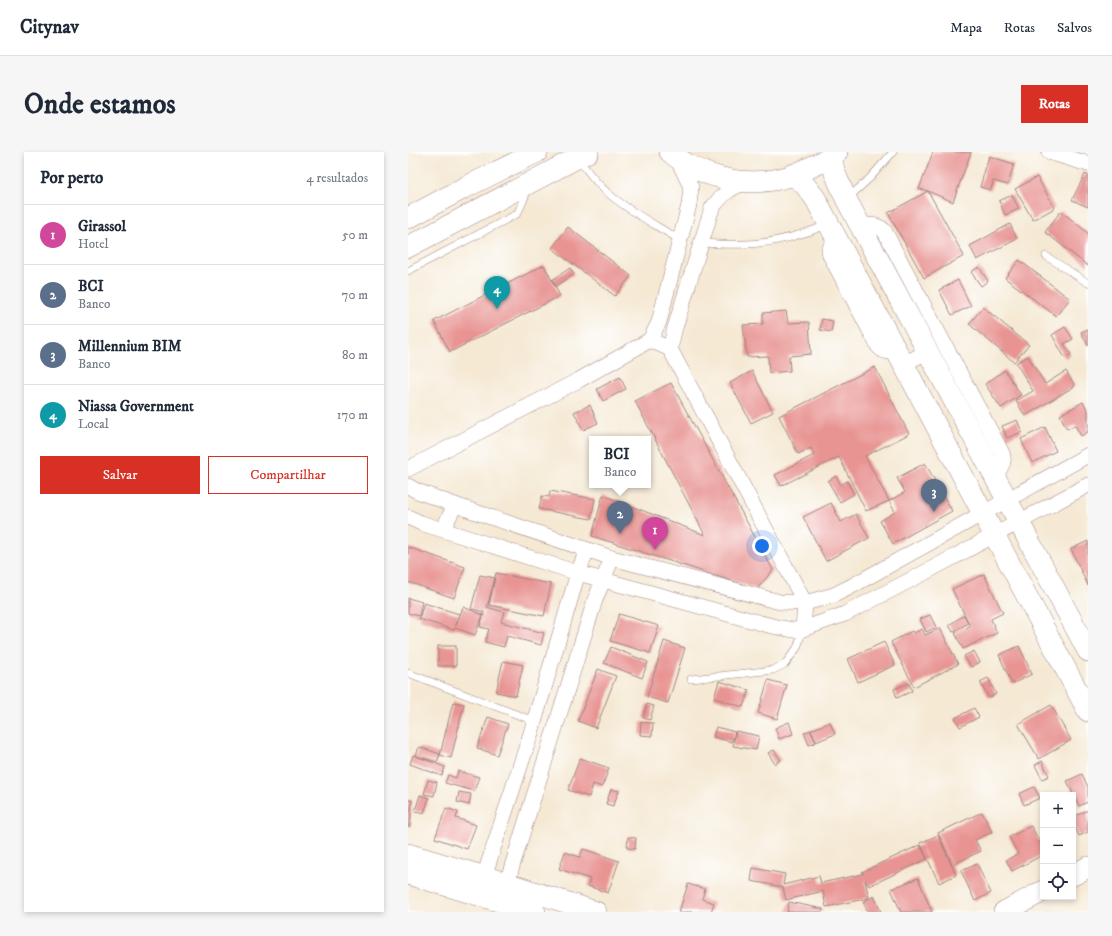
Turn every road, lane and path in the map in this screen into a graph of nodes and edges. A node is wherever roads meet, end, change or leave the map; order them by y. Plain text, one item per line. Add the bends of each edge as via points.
1 (537, 152) edge
2 (893, 152) edge
3 (1049, 152) edge
4 (579, 154) edge
5 (674, 155) edge
6 (834, 155) edge
7 (1088, 164) edge
8 (793, 175) junction
9 (750, 182) junction
10 (530, 183) junction
11 (466, 187) junction
12 (846, 199) junction
13 (477, 211) junction
14 (408, 218) edge
15 (833, 230) junction
16 (680, 240) junction
17 (701, 243) junction
18 (408, 246) edge
19 (1046, 256) dead end
20 (408, 271) edge
21 (1088, 283) edge
22 (910, 299) junction
23 (650, 340) junction
24 (670, 349) junction
25 (928, 351) junction
26 (900, 358) junction
27 (1088, 455) edge
28 (408, 469) edge
29 (995, 477) junction
30 (1088, 485) edge
31 (408, 486) edge
32 (1007, 499) junction
33 (455, 505) junction
34 (983, 513) junction
35 (408, 517) edge
36 (1020, 523) junction
37 (443, 529) junction
38 (995, 535) junction
39 (587, 550) junction
40 (612, 558) junction
41 (578, 573) junction
42 (604, 580) junction
43 (805, 603) junction
44 (804, 629) junction
45 (1088, 651) edge
46 (408, 673) edge
47 (692, 679) dead end
48 (1081, 682) edge
49 (1088, 711) edge
50 (534, 721) junction
51 (556, 727) junction
52 (408, 854) edge
53 (1088, 867) edge
54 (1076, 873) edge
55 (408, 874) edge
56 (482, 885) junction
57 (504, 892) junction
58 (1040, 893) edge
59 (535, 912) edge
60 (596, 912) edge
61 (1004, 912) edge

1 - 11 street
2 - 12 lane via 870,178
3 - 7 street
4 - 10 street
4 - 16 lane via 593,178 608,194
5 - 9 street via 700,171 725,179
5 - 16 street via 691,187 690,205
6 - 8 street
6 - 12 street via 835,174
8 - 9 street
8 - 15 street via 816,198
9 - 17 street via 737,185 722,196 712,208
10 - 13 street
10 - 20 lane via 517,214
11 - 13 street
11 - 14 street
12 - 22 street via 860,225
13 - 18 street
15 - 17 lane via 746,244
15 - 26 street
16 - 17 street
16 - 23 street via 659,322
17 - 24 street
19 - 21 lane
22 - 25 street
22 - 29 street via 1002,453 1004,463
23 - 24 street
23 - 28 street
24 - 43 street
25 - 26 street
25 - 29 street
26 - 34 street
27 - 32 street
29 - 32 street
30 - 36 street
31 - 33 street
32 - 34 street
32 - 36 street
33 - 37 street
33 - 39 street
34 - 38 street
34 - 43 street via 850,587 834,595
35 - 37 street
36 - 38 street
36 - 45 street
37 - 41 street
38 - 44 street via 845,614
38 - 48 street
39 - 40 street
39 - 41 street
40 - 42 street
40 - 43 street via 780,602
41 - 42 street
41 - 50 street
42 - 44 street via 772,626 793,630
42 - 51 street via 595,600
43 - 44 street
44 - 47 lane via 797,648 785,664 773,670
46 - 50 lane
48 - 49 street
50 - 51 street
50 - 56 street
51 - 57 street
52 - 56 street
53 - 54 street
55 - 56 street
56 - 57 street
57 - 59 street
57 - 60 street
58 - 61 street

